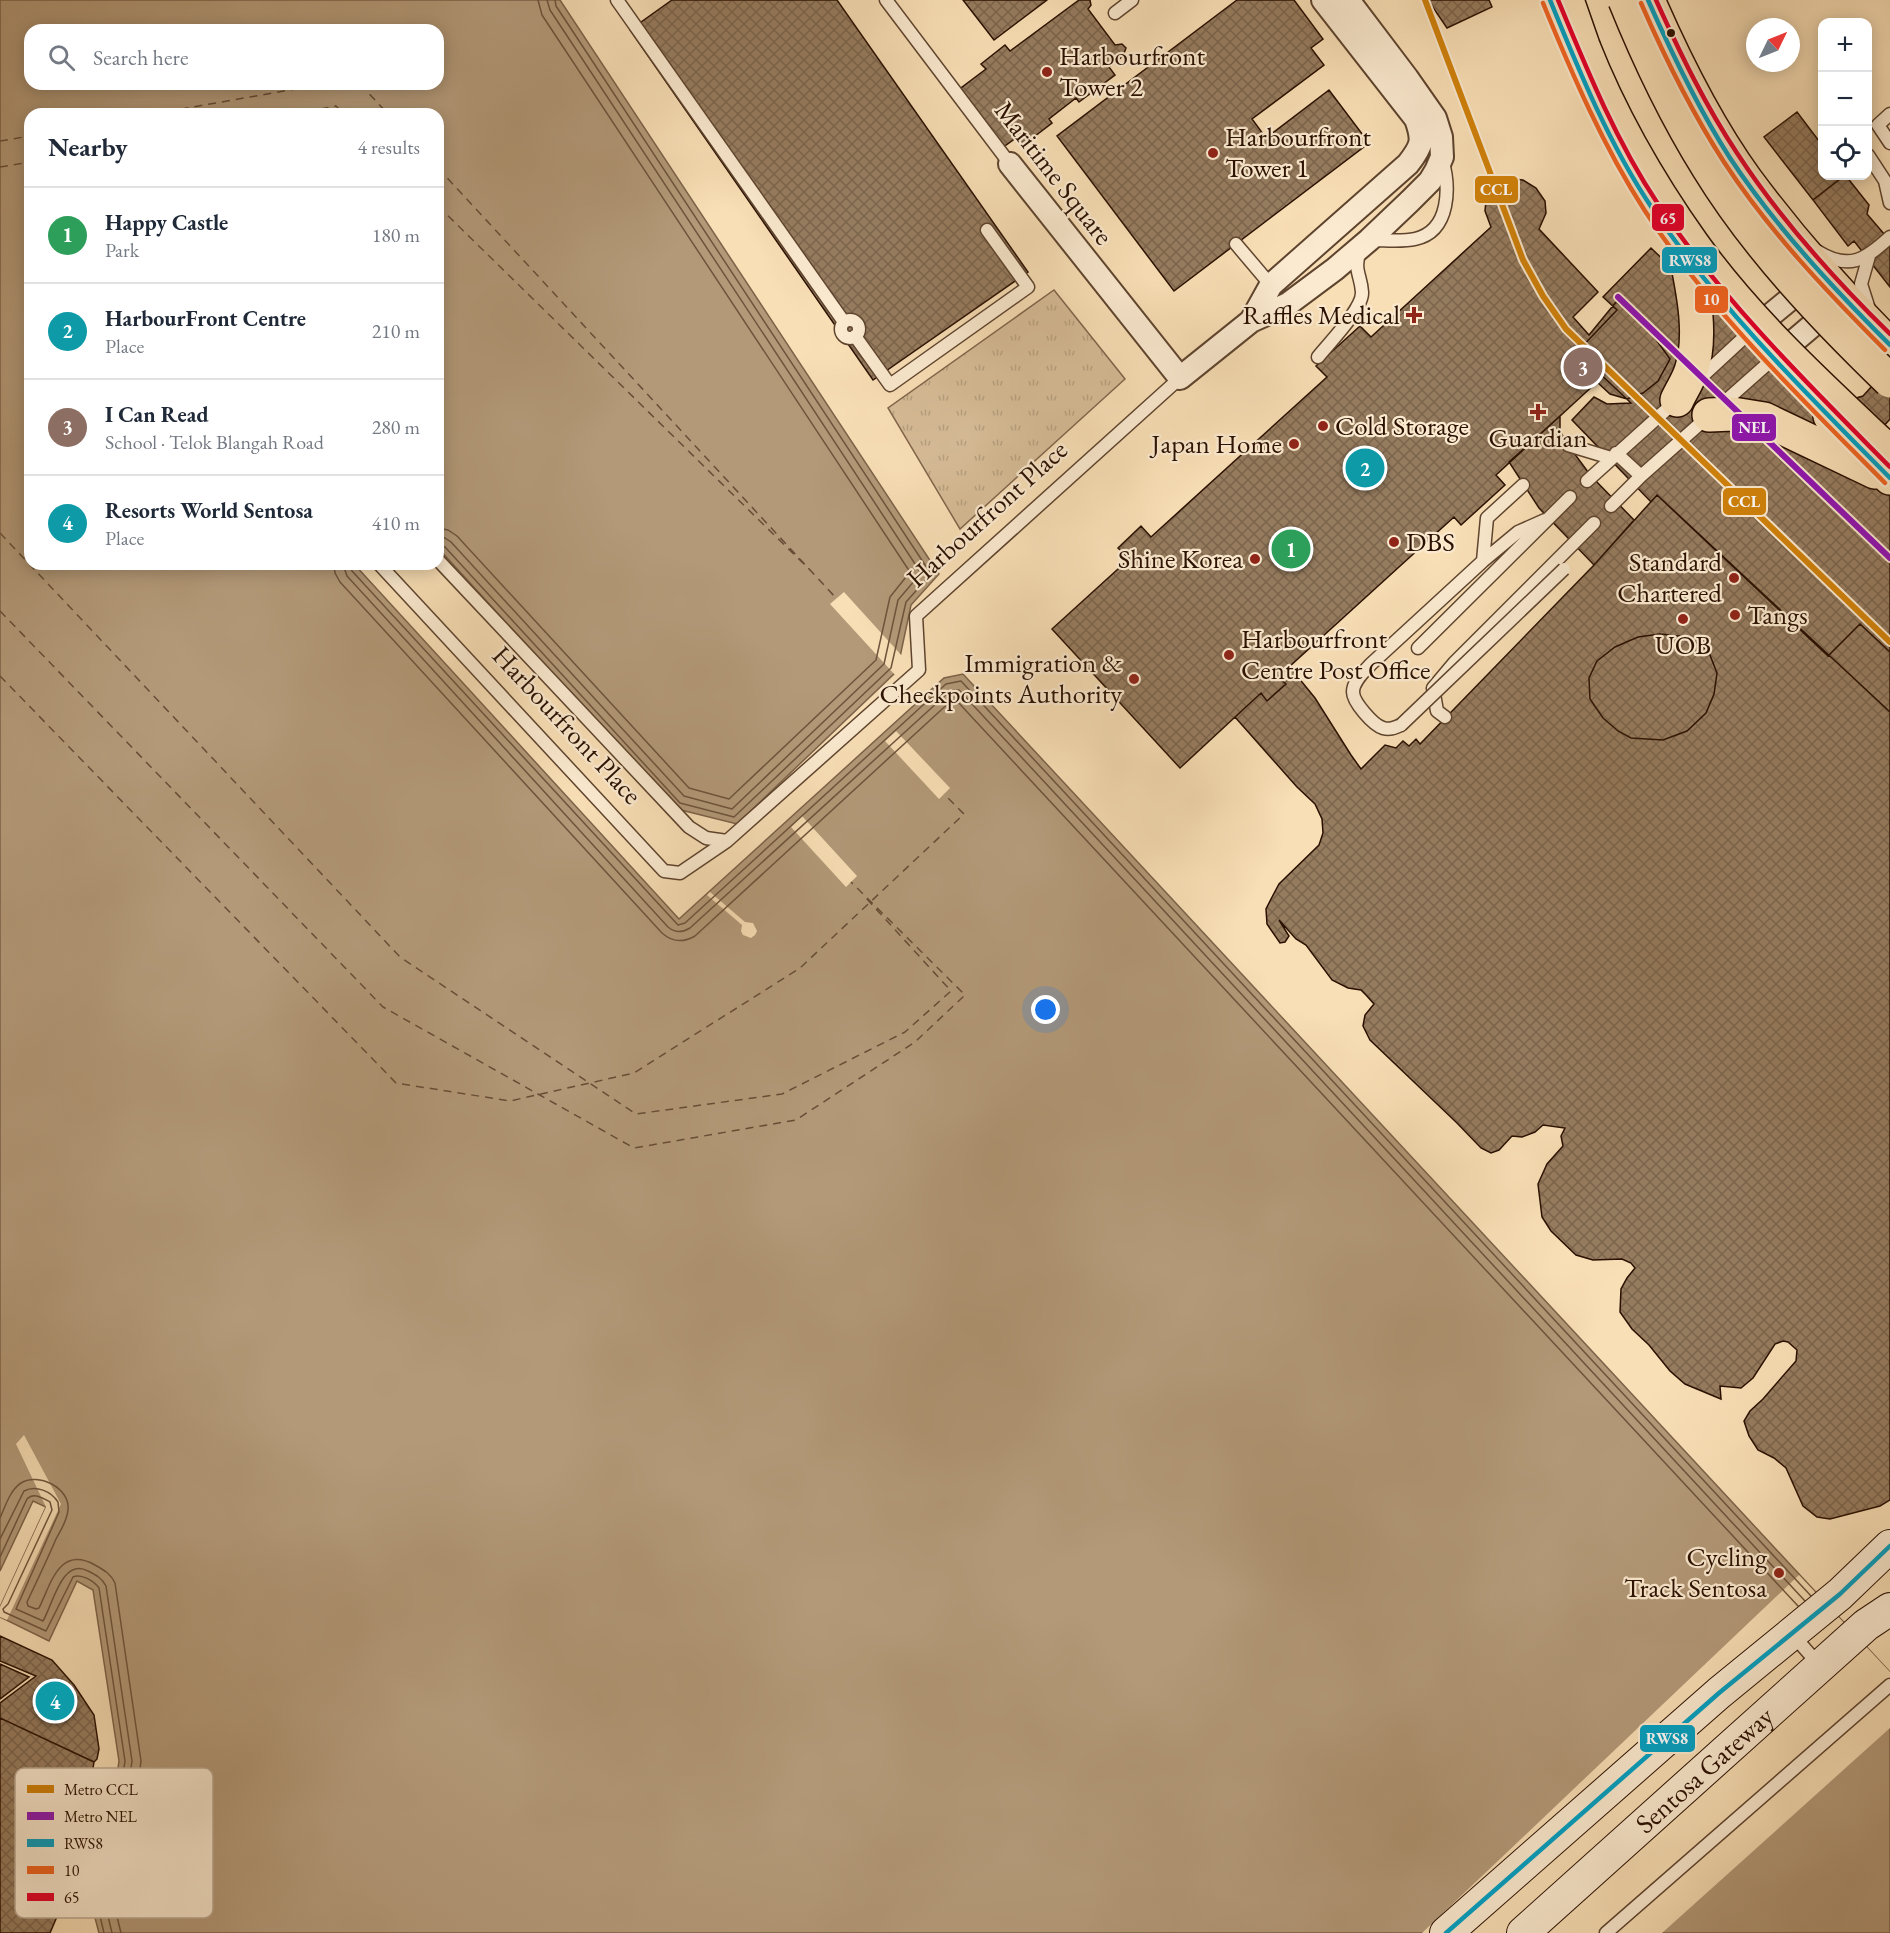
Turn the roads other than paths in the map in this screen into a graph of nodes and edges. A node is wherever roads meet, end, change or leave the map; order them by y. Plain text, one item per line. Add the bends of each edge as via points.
1 (617, 0) edge
2 (886, 0) edge
3 (1132, 0) edge
4 (1323, 0) edge
5 (1348, 0) edge
6 (1551, 0) edge
7 (1567, 0) edge
8 (1625, 0) edge
9 (1648, 0) edge
10 (1115, 13) dead end
11 (1890, 114) edge
12 (1890, 143) edge
13 (1442, 158) junction
14 (1872, 161) edge
15 (1010, 164) joint
16 (1890, 203) edge
17 (987, 230) dead end
18 (1792, 237) junction
19 (1890, 237) edge
20 (1366, 242) junction
21 (1236, 244) dead end
22 (1686, 255) junction
23 (1869, 256) junction
24 (1822, 273) junction
25 (1271, 285) junction
26 (1844, 298) junction
27 (1288, 304) junction
28 (1251, 321) junction
29 (1750, 332) junction
30 (1886, 341) edge
31 (1318, 357) dead end
32 (1774, 358) junction
33 (1180, 378) junction
34 (1890, 381) edge
35 (1677, 400) junction
36 (1709, 415) junction
37 (1568, 445) dead end
38 (1890, 453) edge
39 (1614, 456) junction
40 (1641, 476) junction
41 (1890, 479) edge
42 (1587, 481) dead end
43 (1522, 485) dead end
44 (1570, 497) dead end
45 (1611, 506) dead end
46 (1545, 520) junction
47 (1594, 523) dead end
48 (1582, 534) junction
49 (1483, 561) junction
50 (444, 566) edge
51 (385, 570) edge
52 (1418, 648) dead end
53 (1445, 717) dead end
54 (727, 841) junction
55 (1890, 1546) edge
56 (1878, 1617) edge
57 (1792, 1634) junction
58 (1820, 1666) junction
59 (1890, 1685) edge
60 (1446, 1933) edge
61 (1523, 1933) edge
62 (1606, 1933) edge

1 - 17 lane via 844,322 843,334 855,336 890,385 1028,287
2 - 15 lane, Maritime Square
3 - 10 lane
4 - 25 street, Harbourfront Place via 1416,119 1422,137 1419,150 1408,164
5 - 13 street via 1435,118 1442,137
6 - 22 main road via 1601,118 1652,208
7 - 38 main road, bridge via 1591,67 1636,158 1694,246 1742,306
8 - 34 main road, bridge via 1680,116 1734,205 1781,268
9 - 18 main road via 1679,68 1728,153
11 - 12 lane via 1878,125
13 - 20 street, Harbourfront Place via 1430,181
13 - 20 lane via 1447,174 1446,200 1434,227 1414,240
14 - 16 lane via 1885,181
15 - 33 street, Maritime Square
18 - 23 lane via 1838,261
18 - 24 main road
19 - 23 lane
20 - 27 street, Harbourfront Place
20 - 31 lane via 1357,260 1356,272 1363,294 1357,309
21 - 25 lane
22 - 29 main road
22 - 35 main road via 1696,310 1695,349 1691,371
23 - 30 lane via 1861,284
24 - 26 main road
24 - 29 street
25 - 27 lane
25 - 28 street, Harbourfront Place
26 - 30 main road
26 - 32 street
27 - 28 street, Harbourfront Place
28 - 33 street, Harbourfront Place
29 - 32 main road
29 - 35 lane
32 - 36 lane
32 - 41 main road
33 - 54 lane, Harbourfront Place via 916,616 919,670
35 - 39 lane
36 - 40 lane
36 - 41 main road via 1764,418
37 - 39 lane
39 - 40 lane
39 - 42 lane
40 - 45 lane
43 - 49 lane via 1487,518
44 - 46 lane
46 - 49 lane via 1518,532
46 - 52 lane
47 - 48 lane
48 - 49 lane, bridge via 1564,569 1401,725 1379,727 1356,703 1353,691 1358,678
48 - 53 lane via 1433,688 1437,711
50 - 54 lane, Harbourfront Place via 689,827 706,838
51 - 54 lane, Harbourfront Place via 664,871 680,873
55 - 57 main road, Sentosa Gateway
56 - 58 main road, Sentosa Gateway
57 - 58 lane
57 - 60 main road, Sentosa Gateway via 1719,1693
58 - 61 main road, Sentosa Gateway
59 - 62 lane

